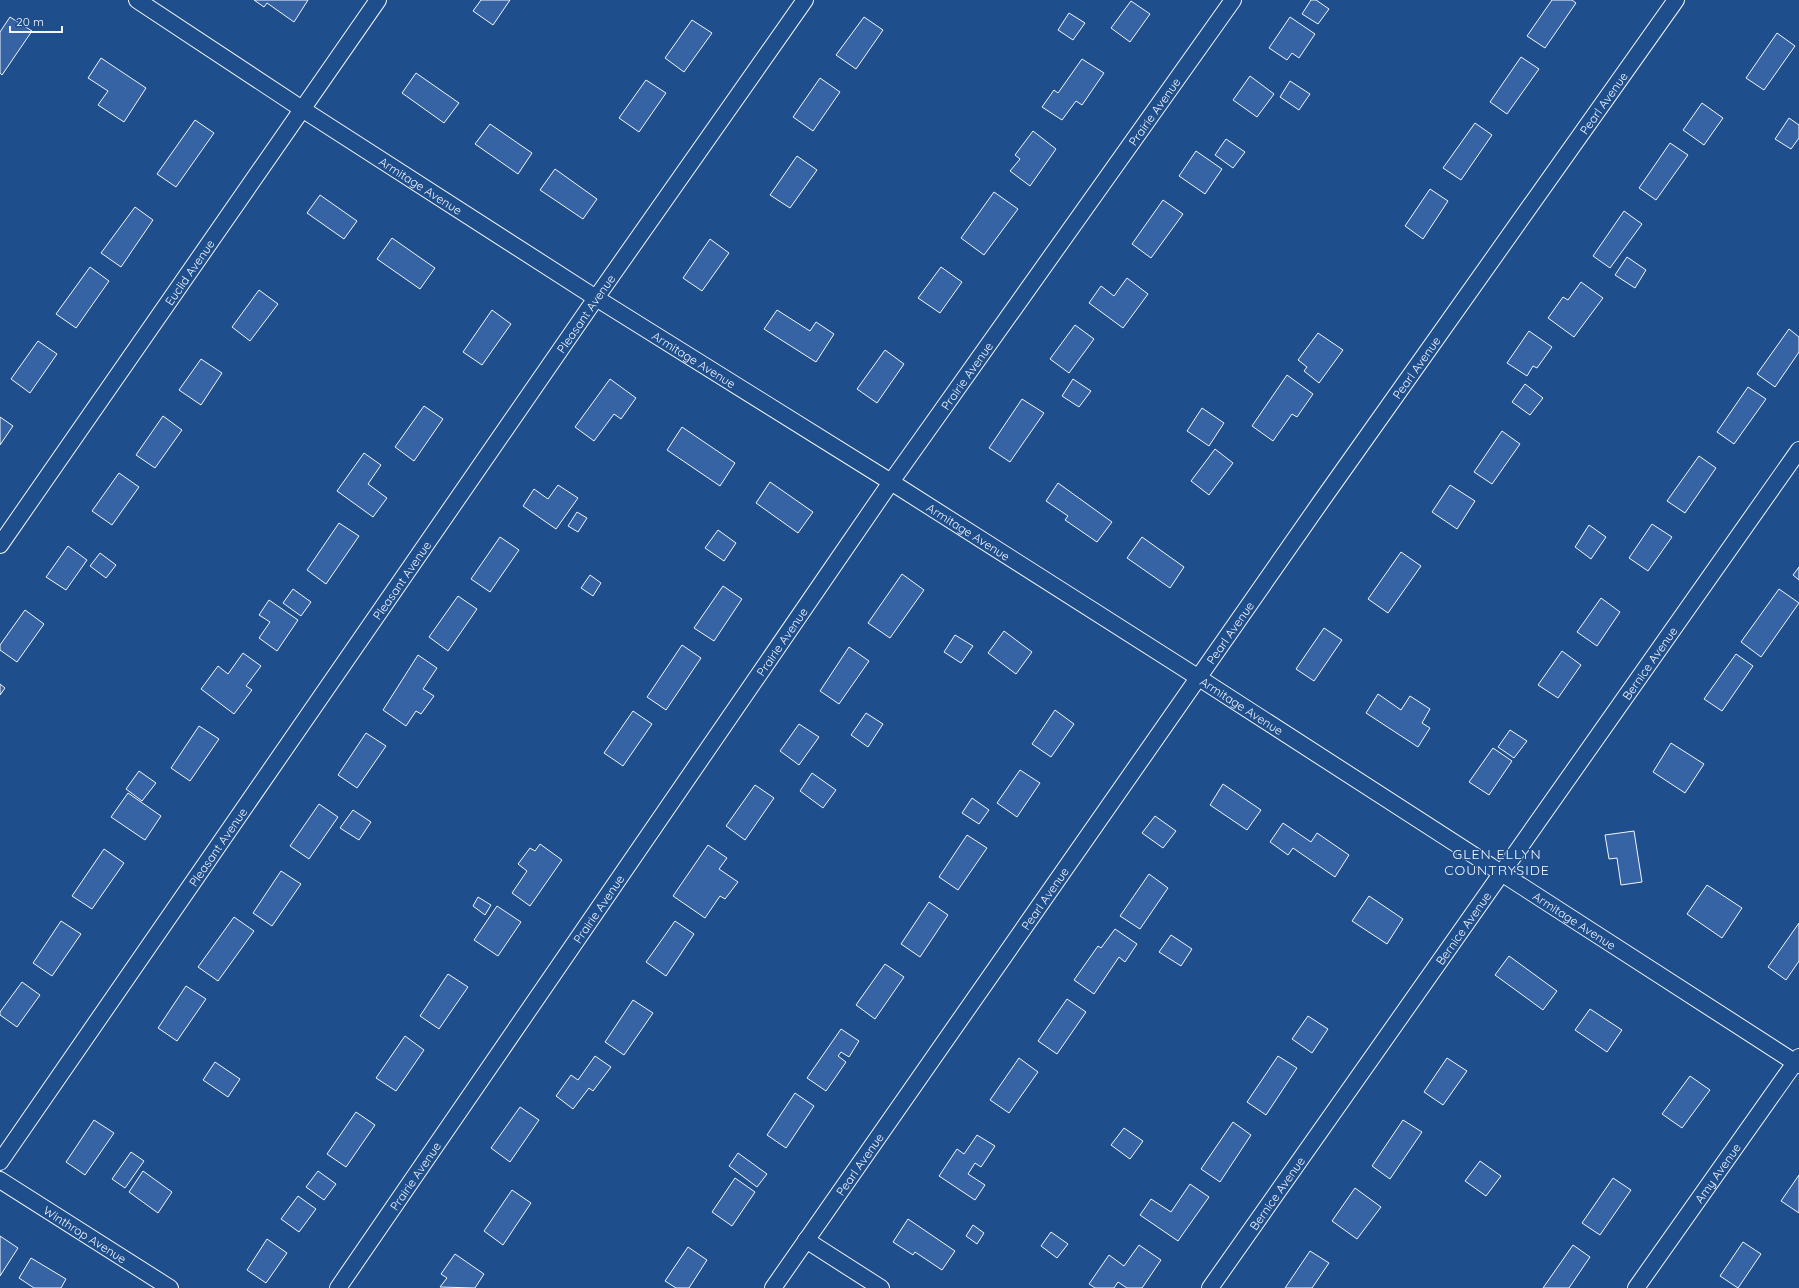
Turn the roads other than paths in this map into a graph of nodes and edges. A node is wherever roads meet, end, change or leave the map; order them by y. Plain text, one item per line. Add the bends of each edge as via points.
1 (137, 0) edge
2 (378, 0) edge
3 (805, 0) edge
4 (1233, 0) edge
5 (1676, 0) edge
6 (302, 109) junction
7 (596, 298) junction
8 (1799, 450) edge
9 (891, 482) junction
10 (0, 545) edge
11 (1199, 678) junction
12 (1501, 873) junction
13 (1798, 1062) edge
14 (0, 1162) edge
15 (0, 1180) edge
16 (806, 1240) junction
17 (170, 1288) edge
18 (338, 1288) edge
19 (772, 1288) edge
20 (882, 1288) edge
21 (1210, 1288) edge
22 (1636, 1288) edge

1 - 6 street, Armitage Avenue
2 - 6 street, Euclid Avenue
3 - 7 street, Pleasant Avenue
4 - 9 street, Prairie Avenue
5 - 11 street, Pearl Avenue via 1324,496
6 - 7 street, Armitage Avenue
6 - 10 street, Euclid Avenue
7 - 9 street, Armitage Avenue
7 - 14 street, Pleasant Avenue
8 - 12 street, Bernice Avenue
9 - 11 street, Armitage Avenue
9 - 18 street, Prairie Avenue
11 - 12 street, Armitage Avenue
11 - 16 street, Pearl Avenue
12 - 13 street, Armitage Avenue
12 - 21 street, Bernice Avenue
13 - 22 street, Amy Avenue
15 - 17 street, Winthrop Avenue
16 - 19 street, Pearl Avenue
16 - 20 street

